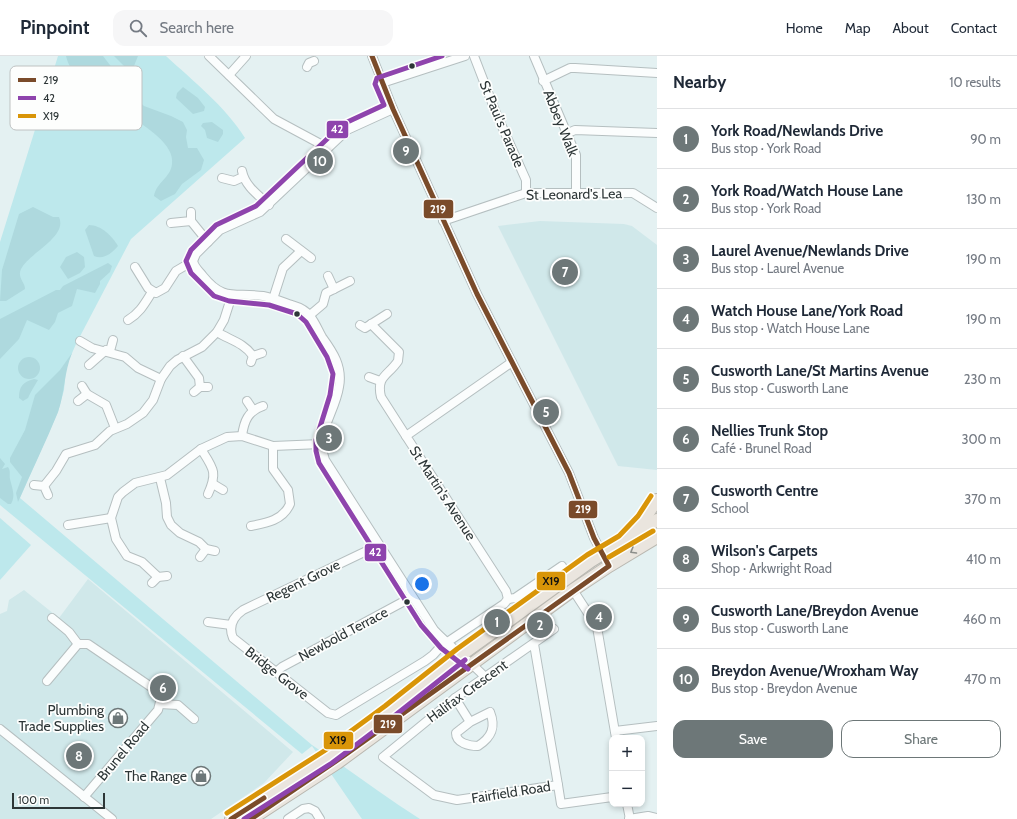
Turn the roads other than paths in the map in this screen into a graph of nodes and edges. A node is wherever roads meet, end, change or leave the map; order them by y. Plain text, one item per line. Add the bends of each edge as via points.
1 (209, 56) edge
2 (246, 56) edge
3 (303, 56) edge
4 (372, 56) edge
5 (465, 56) edge
6 (474, 56) edge
7 (534, 56) edge
8 (310, 63) dead end
9 (657, 73) edge
10 (228, 75) junction
11 (543, 81) junction
12 (382, 83) junction
13 (393, 109) junction
14 (657, 133) edge
15 (566, 134) junction
16 (328, 148) junction
17 (222, 178) dead end
18 (576, 192) junction
19 (526, 193) junction
20 (269, 205) junction
21 (657, 208) edge
22 (191, 212) dead end
23 (191, 221) junction
24 (443, 221) junction
25 (170, 223) dead end
26 (286, 239) dead end
27 (208, 242) junction
28 (301, 251) junction
29 (311, 258) dead end
30 (193, 261) junction
31 (135, 267) dead end
32 (328, 276) dead end
33 (350, 281) dead end
34 (334, 289) junction
35 (152, 292) junction
36 (232, 295) junction
37 (273, 299) junction
38 (388, 314) dead end
39 (310, 315) junction
40 (128, 320) dead end
41 (371, 324) junction
42 (360, 325) dead end
43 (217, 332) junction
44 (113, 340) dead end
45 (80, 341) dead end
46 (108, 351) junction
47 (262, 353) dead end
48 (183, 356) junction
49 (512, 362) junction
50 (89, 365) dead end
51 (369, 377) dead end
52 (161, 379) junction
53 (380, 381) junction
54 (82, 386) dead end
55 (201, 389) dead end
56 (88, 394) junction
57 (78, 401) dead end
58 (247, 401) dead end
59 (263, 406) dead end
60 (253, 410) junction
61 (115, 428) junction
62 (242, 436) junction
63 (406, 436) junction
64 (322, 444) junction
65 (273, 446) junction
66 (202, 449) junction
67 (160, 478) junction
68 (213, 484) junction
69 (34, 485) dead end
70 (44, 486) junction
71 (223, 490) dead end
72 (208, 494) dead end
73 (48, 495) dead end
74 (657, 500) edge
75 (290, 504) junction
76 (299, 507) dead end
77 (79, 513) dead end
78 (111, 518) junction
79 (657, 520) edge
80 (81, 522) junction
81 (68, 525) dead end
82 (252, 526) dead end
83 (657, 537) edge
84 (624, 541) junction
85 (379, 544) junction
86 (206, 549) junction
87 (215, 551) dead end
88 (602, 555) junction
89 (200, 557) dead end
90 (562, 566) dead end
91 (609, 566) junction
92 (167, 576) dead end
93 (566, 579) junction
94 (573, 590) junction
95 (412, 597) junction
96 (508, 599) junction
97 (52, 618) dead end
98 (208, 622) dead end
99 (232, 623) junction
100 (554, 629) dead end
101 (446, 643) junction
102 (78, 644) junction
103 (534, 644) junction
104 (461, 655) junction
105 (472, 663) junction
106 (276, 672) junction
107 (485, 677) junction
108 (47, 680) dead end
109 (455, 698) junction
110 (160, 704) junction
111 (194, 719) dead end
112 (470, 722) junction
113 (657, 726) edge
114 (1, 733) edge
115 (616, 735) edge
116 (383, 757) joint
117 (332, 760) junction
118 (320, 768) junction
119 (558, 785) junction
120 (84, 797) junction
121 (609, 797) edge
122 (627, 807) edge
123 (657, 818) edge
124 (112, 819) edge
125 (231, 819) edge
126 (252, 819) edge
127 (288, 819) edge
128 (320, 819) edge
129 (630, 819) edge

1 - 10 street
2 - 10 street
3 - 8 street
4 - 12 street
5 - 12 street
6 - 19 street, St Paul's Parade via 526,180
7 - 11 street, Abbey Walk
9 - 11 street via 570,68
10 - 16 street via 274,119
11 - 15 street, Abbey Walk
12 - 13 street
13 - 16 street via 354,126
13 - 24 street
14 - 15 street via 575,130
15 - 18 street, Abbey Walk via 576,155
16 - 20 street
17 - 20 street via 234,182 243,174 251,189
18 - 19 street, St Leonard's Lea
18 - 21 street, St Leonard's Lea via 634,193
19 - 24 street, St Leonard's Lea
20 - 27 street via 255,216 220,230
22 - 23 street
23 - 25 street
23 - 27 street
24 - 49 street
26 - 28 street
27 - 30 street
28 - 29 street
28 - 37 street via 283,268
30 - 35 street via 176,271 162,291
30 - 36 street via 209,283 216,289
31 - 35 street via 144,284
32 - 34 street
33 - 34 street
34 - 39 street via 326,293 323,304
35 - 40 street via 141,310
36 - 37 street via 263,296
36 - 43 street
37 - 39 street via 299,308
38 - 41 street
39 - 64 street via 333,351 340,378 324,429
41 - 42 street via 366,328
41 - 53 street via 397,349 400,356
43 - 47 street via 245,346 252,359
43 - 48 street via 202,346
44 - 46 street
45 - 46 street via 92,348
46 - 50 street
46 - 52 street via 125,357 138,368
48 - 52 street via 170,366
48 - 55 street via 199,378
49 - 63 street, St Martin's Avenue
49 - 88 street via 569,473
51 - 53 street
52 - 61 street via 149,407 135,420
53 - 63 street via 381,397
54 - 56 street
56 - 57 street
56 - 61 street via 106,405
58 - 60 street
59 - 60 street
60 - 62 street via 244,424
61 - 70 street via 88,449 70,451 66,454
62 - 65 street
62 - 66 street via 227,437
63 - 96 street, St Martin's Avenue via 506,591
64 - 65 street
64 - 85 street via 325,460
65 - 75 street via 273,469 288,490
66 - 67 street via 173,472
66 - 68 street via 214,472
67 - 78 street via 135,483 123,492 115,503
67 - 86 street via 168,522 180,533
68 - 71 street
68 - 72 street
69 - 70 street
70 - 73 street
74 - 84 highway
75 - 76 street
75 - 82 street via 280,517
77 - 80 street
78 - 80 street
78 - 92 street via 123,553 142,562 155,580
79 - 84 highway
80 - 81 street
83 -> 91 highway
84 - 88 highway
85 - 95 street
85 - 99 street, Regent Grove via 243,610 234,617
86 - 87 street
86 - 89 street
88 - 91 street
88 - 93 highway
90 - 96 street via 515,598
91 - 94 highway
93 - 94 highway
93 - 104 highway
94 - 105 highway
94 - 115 street via 597,627
95 - 101 street
95 - 106 street, Newbold Terrace
96 - 101 street
97 - 102 street via 69,632
98 - 99 street
99 - 106 street, Bridge Grove via 233,638
100 - 103 street, Halifax Crescent
101 - 104 street
101 - 106 street, Bridge Grove via 425,661 336,715 328,713
102 - 108 street
102 - 110 street via 94,647 157,691 161,698
103 - 107 street, Halifax Crescent
103 - 119 street, Fairfield Road
104 - 105 street
104 - 117 highway
105 - 107 street
105 - 117 highway
107 - 109 street, Halifax Crescent
109 - 112 street
109 - 116 street, Halifax Crescent
110 - 111 street via 178,705
110 - 120 street, Brunel Road via 158,710
112 - 112 street via 490,712 494,724 490,737 478,746 457,740 456,733
113 - 115 street
114 - 120 street
116 - 119 street, Fairfield Road via 434,795 449,800
117 - 118 highway
118 - 125 highway
118 - 126 highway
119 - 121 street via 561,804
120 - 124 street
122 - 129 street
123 - 129 street via 648,816
127 - 128 street via 309,808 315,811

